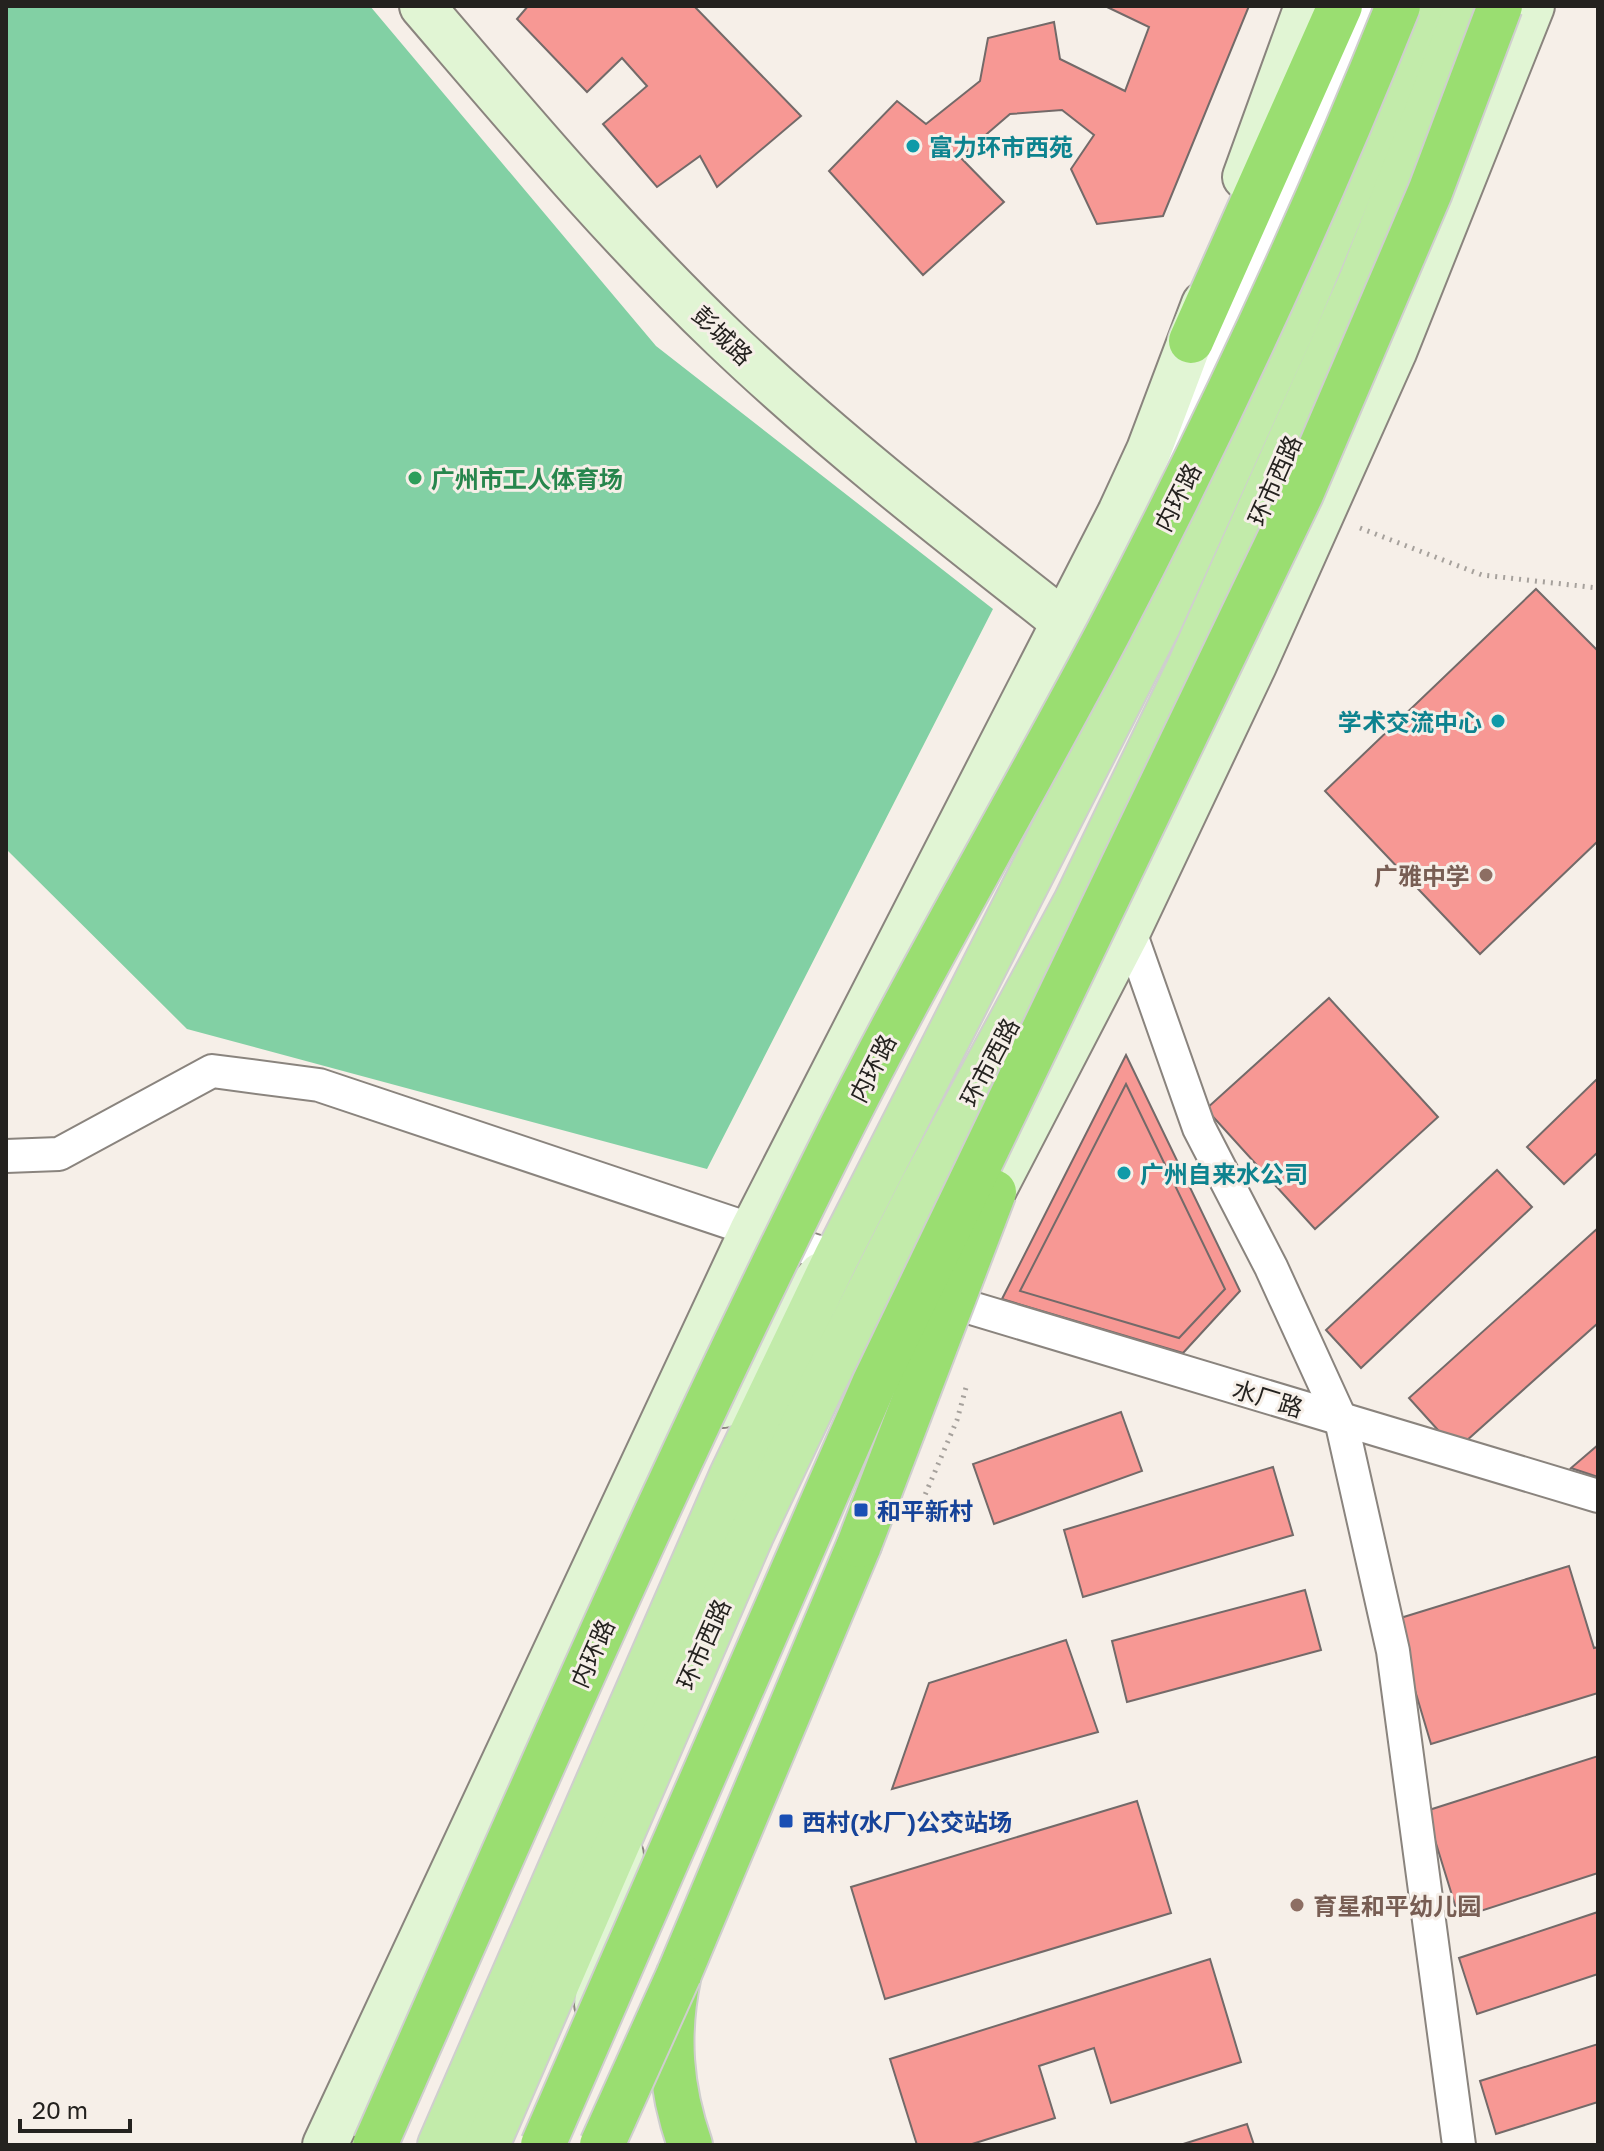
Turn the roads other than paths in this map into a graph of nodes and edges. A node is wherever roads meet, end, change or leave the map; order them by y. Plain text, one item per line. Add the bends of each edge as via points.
1 (422, 6) edge
2 (1307, 6) edge
3 (1340, 6) edge
4 (1369, 6) edge
5 (1398, 6) edge
6 (1426, 6) edge
7 (1468, 6) edge
8 (1500, 6) edge
9 (1532, 6) edge
10 (1191, 341) junction
11 (1125, 528) junction
12 (1064, 622) junction
13 (1158, 625) junction
14 (1022, 704) junction
15 (964, 815) junction
16 (1076, 902) junction
17 (1129, 929) junction
18 (1087, 946) junction
19 (980, 976) junction
20 (6, 1156) edge
21 (752, 1231) junction
22 (836, 1258) junction
23 (938, 1298) junction
24 (823, 1383) junction
25 (1341, 1420) junction
26 (663, 1492) junction
27 (1598, 1496) edge
28 (513, 1748) junction
29 (552, 1771) junction
30 (625, 1829) junction
31 (679, 1974) junction
32 (592, 2054) junction
33 (494, 2130) edge
34 (325, 2145) edge
35 (360, 2145) edge
36 (375, 2145) edge
37 (393, 2145) edge
38 (440, 2145) edge
39 (543, 2145) edge
40 (556, 2145) edge
41 (602, 2145) edge
42 (690, 2145) edge
43 (1459, 2145) edge

1 - 12 main road, 彭城路 via 657,272 724,338 911,502
2 - 10 main road
3 - 10 highway
4 - 11 street via 1238,311
5 - 26 highway, 内环路, bridge via 1304,230 1197,459 827,1155
6 - 13 main road, 环市西路 via 1301,307
7 - 16 main road, 环市西路 via 1362,279 1288,449
8 - 18 highway, bridge via 1430,192 1307,480
9 - 17 main road via 1394,352
10 - 11 main road
11 - 12 main road
11 - 13 street
11 - 14 street via 1073,643
12 - 14 main road
13 - 19 main road, 环市西路
14 - 15 main road
15 - 19 main road
15 - 21 main road
16 - 17 main road
16 - 24 main road, 环市西路
17 - 23 main road
17 - 25 street via 1199,1128
18 - 31 highway, bridge via 859,1545
18 - 39 highway, bridge via 874,1384
19 - 22 main road, 环市西路
20 - 21 street via 59,1154 212,1071 319,1085
21 - 22 street
21 - 28 main road
22 - 29 main road via 752,1358 718,1413
22 - 38 main road, 环市西路 via 732,1475
23 - 24 main road
23 - 25 street, 水厂路
23 - 32 main road via 756,1683
24 - 30 main road, 环市西路 via 752,1533
25 - 27 street, 水厂路
25 - 43 street via 1393,1651
26 - 35 highway, bridge
26 - 36 highway, 内环路, bridge
28 - 29 main road
28 - 34 main road
29 - 37 main road
30 - 32 main road
30 - 33 main road, 环市西路
31 - 41 highway, bridge
31 - 42 highway, bridge via 670,2016 672,2080
32 - 40 main road

